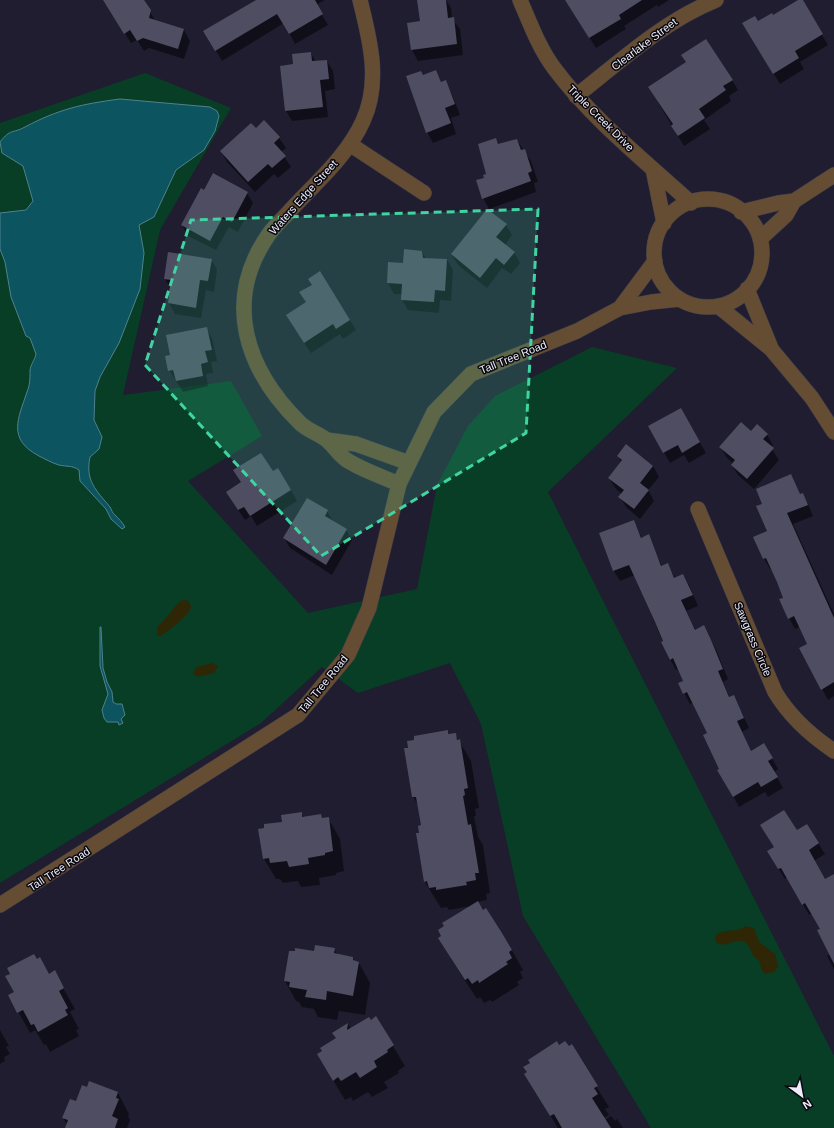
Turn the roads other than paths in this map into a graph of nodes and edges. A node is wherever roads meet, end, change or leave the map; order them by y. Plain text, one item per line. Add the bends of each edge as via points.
1 (360, 0) edge
2 (520, 0) edge
3 (716, 0) edge
4 (576, 96) junction
5 (351, 145) junction
6 (653, 169) junction
7 (834, 175) edge
8 (424, 192) dead end
9 (794, 201) junction
10 (690, 203) junction
11 (741, 212) junction
12 (664, 223) junction
13 (760, 239) junction
14 (655, 261) junction
15 (747, 289) junction
16 (680, 299) junction
17 (718, 306) junction
18 (620, 308) junction
19 (771, 349) junction
20 (834, 432) edge
21 (328, 440) junction
22 (409, 463) junction
23 (399, 484) junction
24 (698, 509) dead end
25 (834, 751) edge
26 (0, 905) edge

1 - 5 street, Waters Edge Street via 374,78 363,120
2 - 4 street, Triple Creek Drive via 553,67
3 - 4 street, Clearlake Street via 666,25
4 - 6 street, Triple Creek Drive
5 - 8 street
5 - 21 street, Waters Edge Street via 270,233 251,267 245,296 246,334 261,373 274,393 302,425
6 - 10 street, Triple Creek Drive
6 - 12 street
7 - 9 street
9 - 11 street
9 - 13 street via 786,215
10 - 11 street via 717,201
10 - 12 street via 673,213
11 - 13 street
12 - 14 street via 656,241
13 - 15 street via 760,266
14 - 16 street via 661,280 669,291
14 - 18 street, Tall Tree Road
15 - 17 street via 737,298
15 - 19 street
16 - 17 street via 698,306
16 - 18 street, Tall Tree Road
17 - 19 street
18 - 22 street, Tall Tree Road via 577,331 471,374 434,412
19 - 20 street via 812,398
21 - 22 street via 356,444
21 - 23 street via 348,462
22 - 23 street, Tall Tree Road
23 - 26 street, Tall Tree Road via 369,608 348,655 298,715
24 - 25 street, Sawgrass Circle via 775,692 796,722

